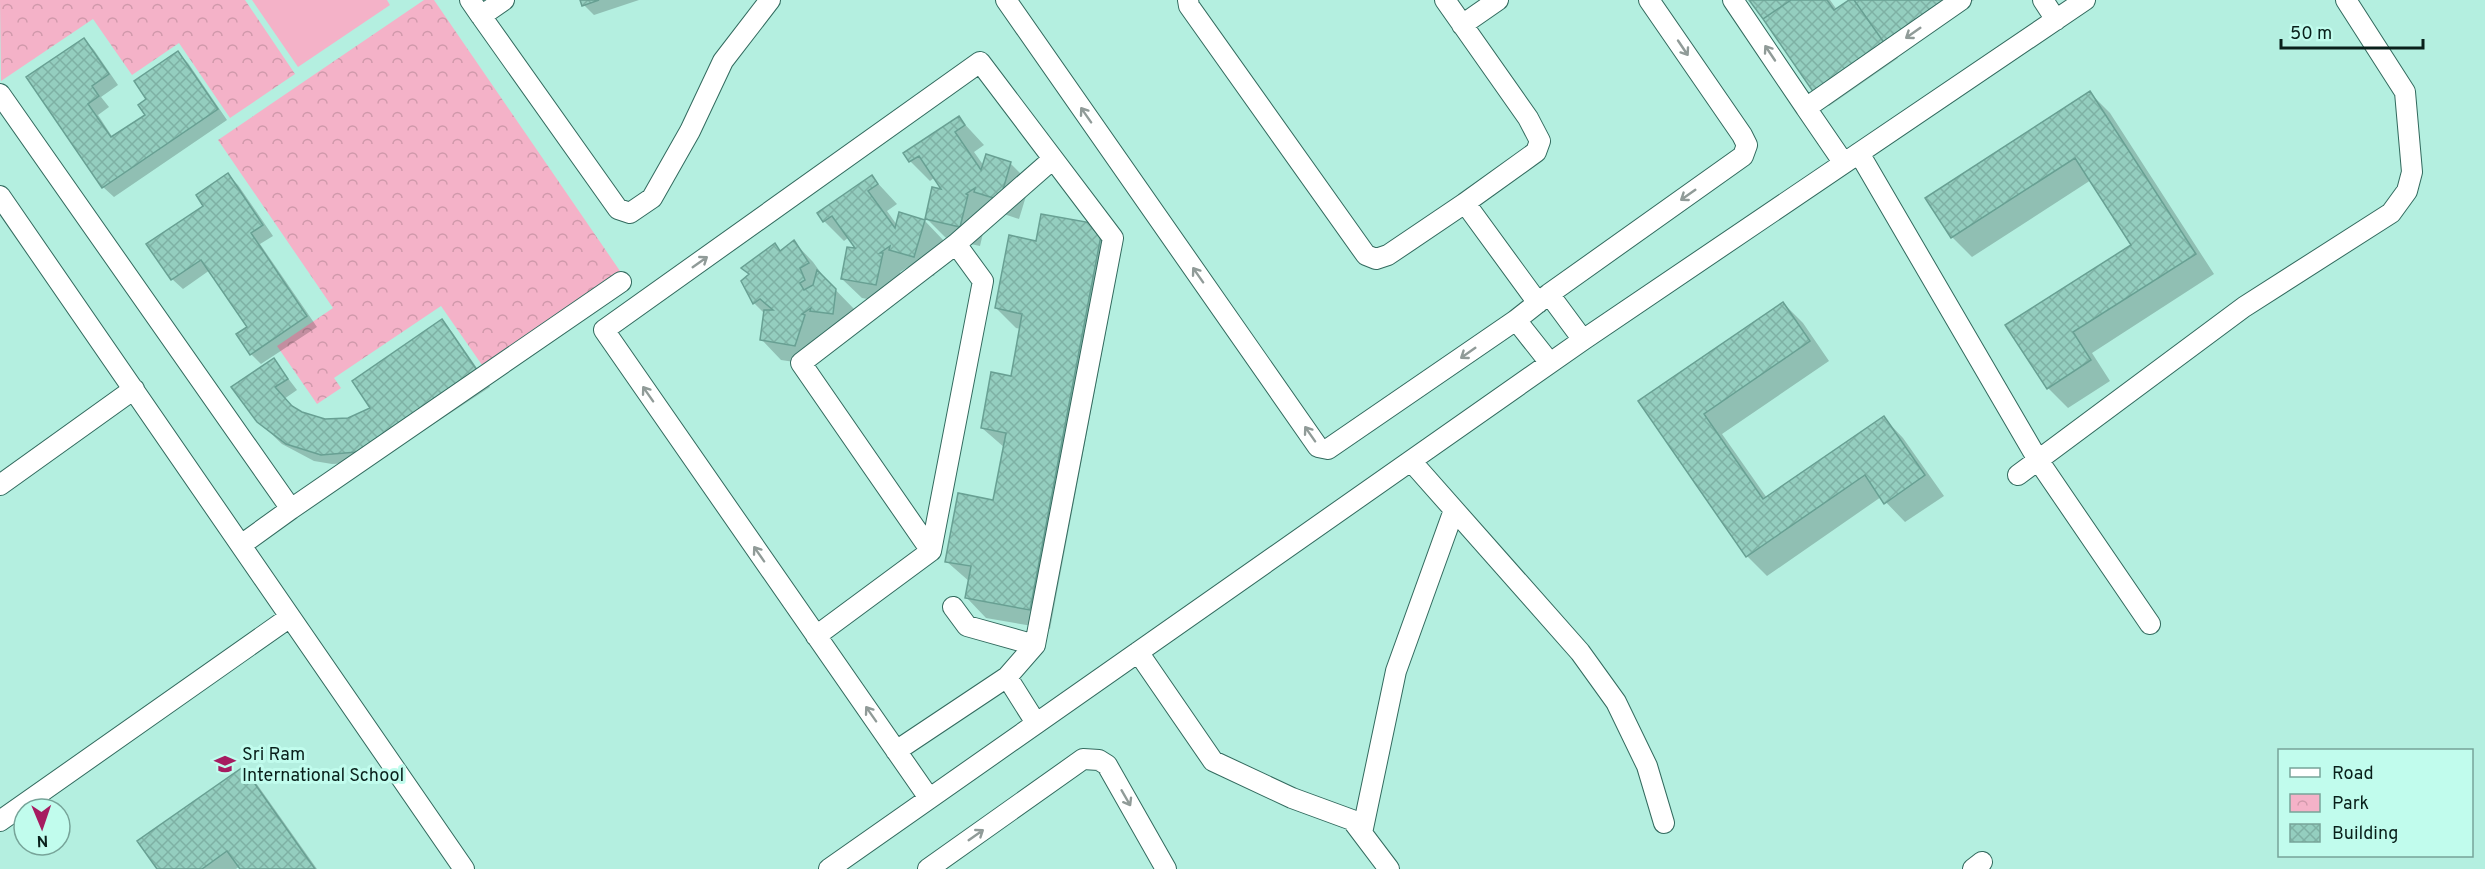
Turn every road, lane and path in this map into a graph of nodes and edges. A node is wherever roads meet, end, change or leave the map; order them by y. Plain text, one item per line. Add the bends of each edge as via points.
1 (504, 0) edge
2 (770, 0) edge
3 (1006, 0) edge
4 (1188, 0) edge
5 (1444, 0) edge
6 (1498, 0) edge
7 (1649, 0) edge
8 (1733, 0) edge
9 (1961, 0) edge
10 (2043, 0) edge
11 (2085, 0) edge
12 (2346, 0) edge
13 (475, 8) edge
14 (2056, 20) junction
15 (1462, 25) junction
16 (0, 94) edge
17 (1806, 108) junction
18 (1851, 158) junction
19 (1053, 159) junction
20 (0, 196) edge
21 (1465, 203) junction
22 (956, 244) junction
23 (621, 282) dead end
24 (1548, 301) junction
25 (1516, 320) junction
26 (1583, 340) junction
27 (1550, 363) junction
28 (134, 389) junction
29 (2038, 460) junction
30 (1411, 461) junction
31 (2018, 475) dead end
32 (0, 485) edge
33 (291, 509) junction
34 (1454, 510) junction
35 (241, 545) junction
36 (931, 551) junction
37 (953, 607) dead end
38 (290, 617) junction
39 (2150, 624) dead end
40 (816, 636) junction
41 (1035, 645) junction
42 (1138, 652) junction
43 (1007, 677) junction
44 (1036, 723) junction
45 (896, 751) junction
46 (929, 798) junction
47 (0, 821) edge
48 (1664, 823) dead end
49 (1362, 833) junction
50 (464, 869) edge
51 (829, 869) edge
52 (928, 869) edge
53 (1166, 869) edge
54 (1389, 869) edge

1 - 13 street
2 - 13 street via 723,60 690,131 652,198 630,213 618,209
25 -> 3 street via 1328,449 1321,449
4 - 21 street via 1366,255 1377,259 1388,255
5 - 15 street
6 - 15 street
7 -> 24 street via 1742,135 1746,150
17 -> 8 street
9 -> 17 street
10 - 14 street
11 - 14 street
12 - 29 street via 2405,92 2412,172 2407,191 2391,213 2244,307
14 - 18 street
15 - 21 street via 1540,141 1536,152
16 - 33 street
17 - 18 street
18 - 26 street
18 - 29 street
19 - 22 street
40 -> 19 street via 604,330 980,62
19 - 41 street via 1113,238
20 - 28 street
21 - 24 street
22 - 36 street via 983,281
22 - 36 street via 801,363
23 - 33 street
24 - 25 street
24 - 26 street
25 - 27 street
26 - 27 street
27 - 30 street
28 - 32 street
28 - 35 street
29 - 31 street
29 - 39 street
30 - 34 street
30 - 42 street
33 - 35 street
34 - 48 street via 1580,652 1616,702 1643,756
34 - 49 street via 1396,671
35 - 38 street
36 - 40 street
37 - 41 street via 967,626
38 - 47 street
38 - 50 street
45 -> 40 street
41 - 43 street
42 - 44 street
42 - 49 street via 1213,761 1292,798 1352,820
43 - 44 street
43 - 45 street
44 - 46 street
45 - 46 street
46 - 51 street
49 - 54 street
52 -> 53 street via 1083,759 1107,765

